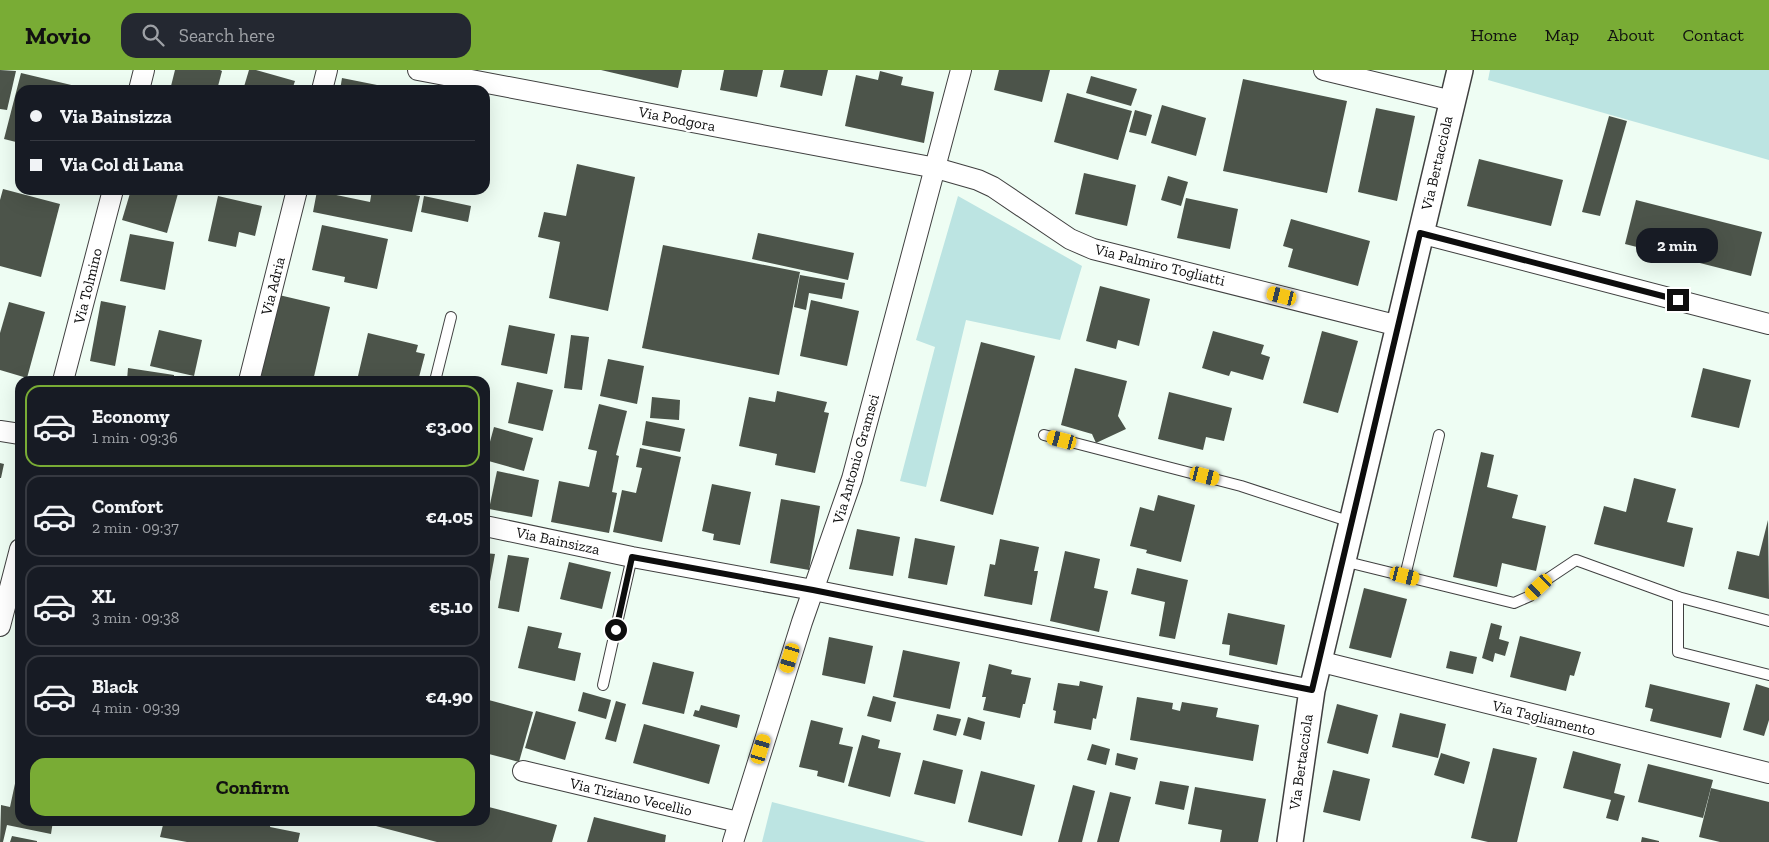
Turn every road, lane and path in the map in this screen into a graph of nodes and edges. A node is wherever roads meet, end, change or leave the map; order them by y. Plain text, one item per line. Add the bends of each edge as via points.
1 (144, 70) edge
2 (326, 70) edge
3 (418, 70) edge
4 (961, 70) edge
5 (1324, 70) edge
6 (1460, 70) edge
7 (140, 85) edge
8 (323, 85) edge
9 (1452, 101) junction
10 (936, 168) junction
11 (112, 195) edge
12 (296, 195) edge
13 (1420, 233) junction
14 (451, 317) dead end
15 (1769, 324) edge
16 (1399, 326) junction
17 (64, 376) edge
18 (250, 376) edge
19 (436, 376) edge
20 (0, 431) edge
21 (15, 433) edge
22 (1044, 435) dead end
23 (1439, 435) dead end
24 (1352, 522) junction
25 (490, 527) edge
26 (632, 557) junction
27 (1342, 561) junction
28 (15, 568) edge
29 (1405, 576) junction
30 (813, 590) junction
31 (1678, 597) junction
32 (1769, 620) edge
33 (0, 626) edge
34 (1318, 662) junction
35 (1769, 675) edge
36 (603, 685) dead end
37 (1312, 690) junction
38 (523, 772) dead end
39 (1769, 773) edge
40 (738, 822) junction
41 (733, 842) edge
42 (1290, 842) edge

1 - 7 street
2 - 8 street
3 - 10 street, Via Podgora
4 - 10 street, Via Antonio Gramsci
5 - 9 street
6 - 9 street, Via Bertacciola
9 - 13 street, Via Bertacciola
10 - 16 street, Via Palmiro Togliatti via 994,187 1070,239 1093,249
10 - 30 street, Via Antonio Gramsci via 852,479
11 - 17 street, Via Tolmino
12 - 18 street, Via Adria
13 - 15 street
13 - 16 street, Via Bertacciola
14 - 19 lane
16 - 24 street, Via Bertacciola
20 - 21 street
22 - 24 lane via 1242,486
23 - 29 lane
24 - 27 street, Via Bertacciola
25 - 26 street, Via Bainsizza
26 - 30 street, Via Bainsizza
26 - 36 lane
27 - 29 lane
27 - 34 street, Via Bertacciola
28 - 33 street
29 - 31 lane via 1514,603 1530,596 1576,560
30 - 37 street, Via Bainsizza
30 - 40 street, Via Antonio Gramsci
31 - 32 lane
31 - 35 lane via 1678,652
34 - 37 street, Via Bertacciola
34 - 39 street, Via Tagliamento
37 - 42 street, Via Bertacciola
38 - 40 street, Via Tiziano Vecellio
40 - 41 street, Via Antonio Gramsci

